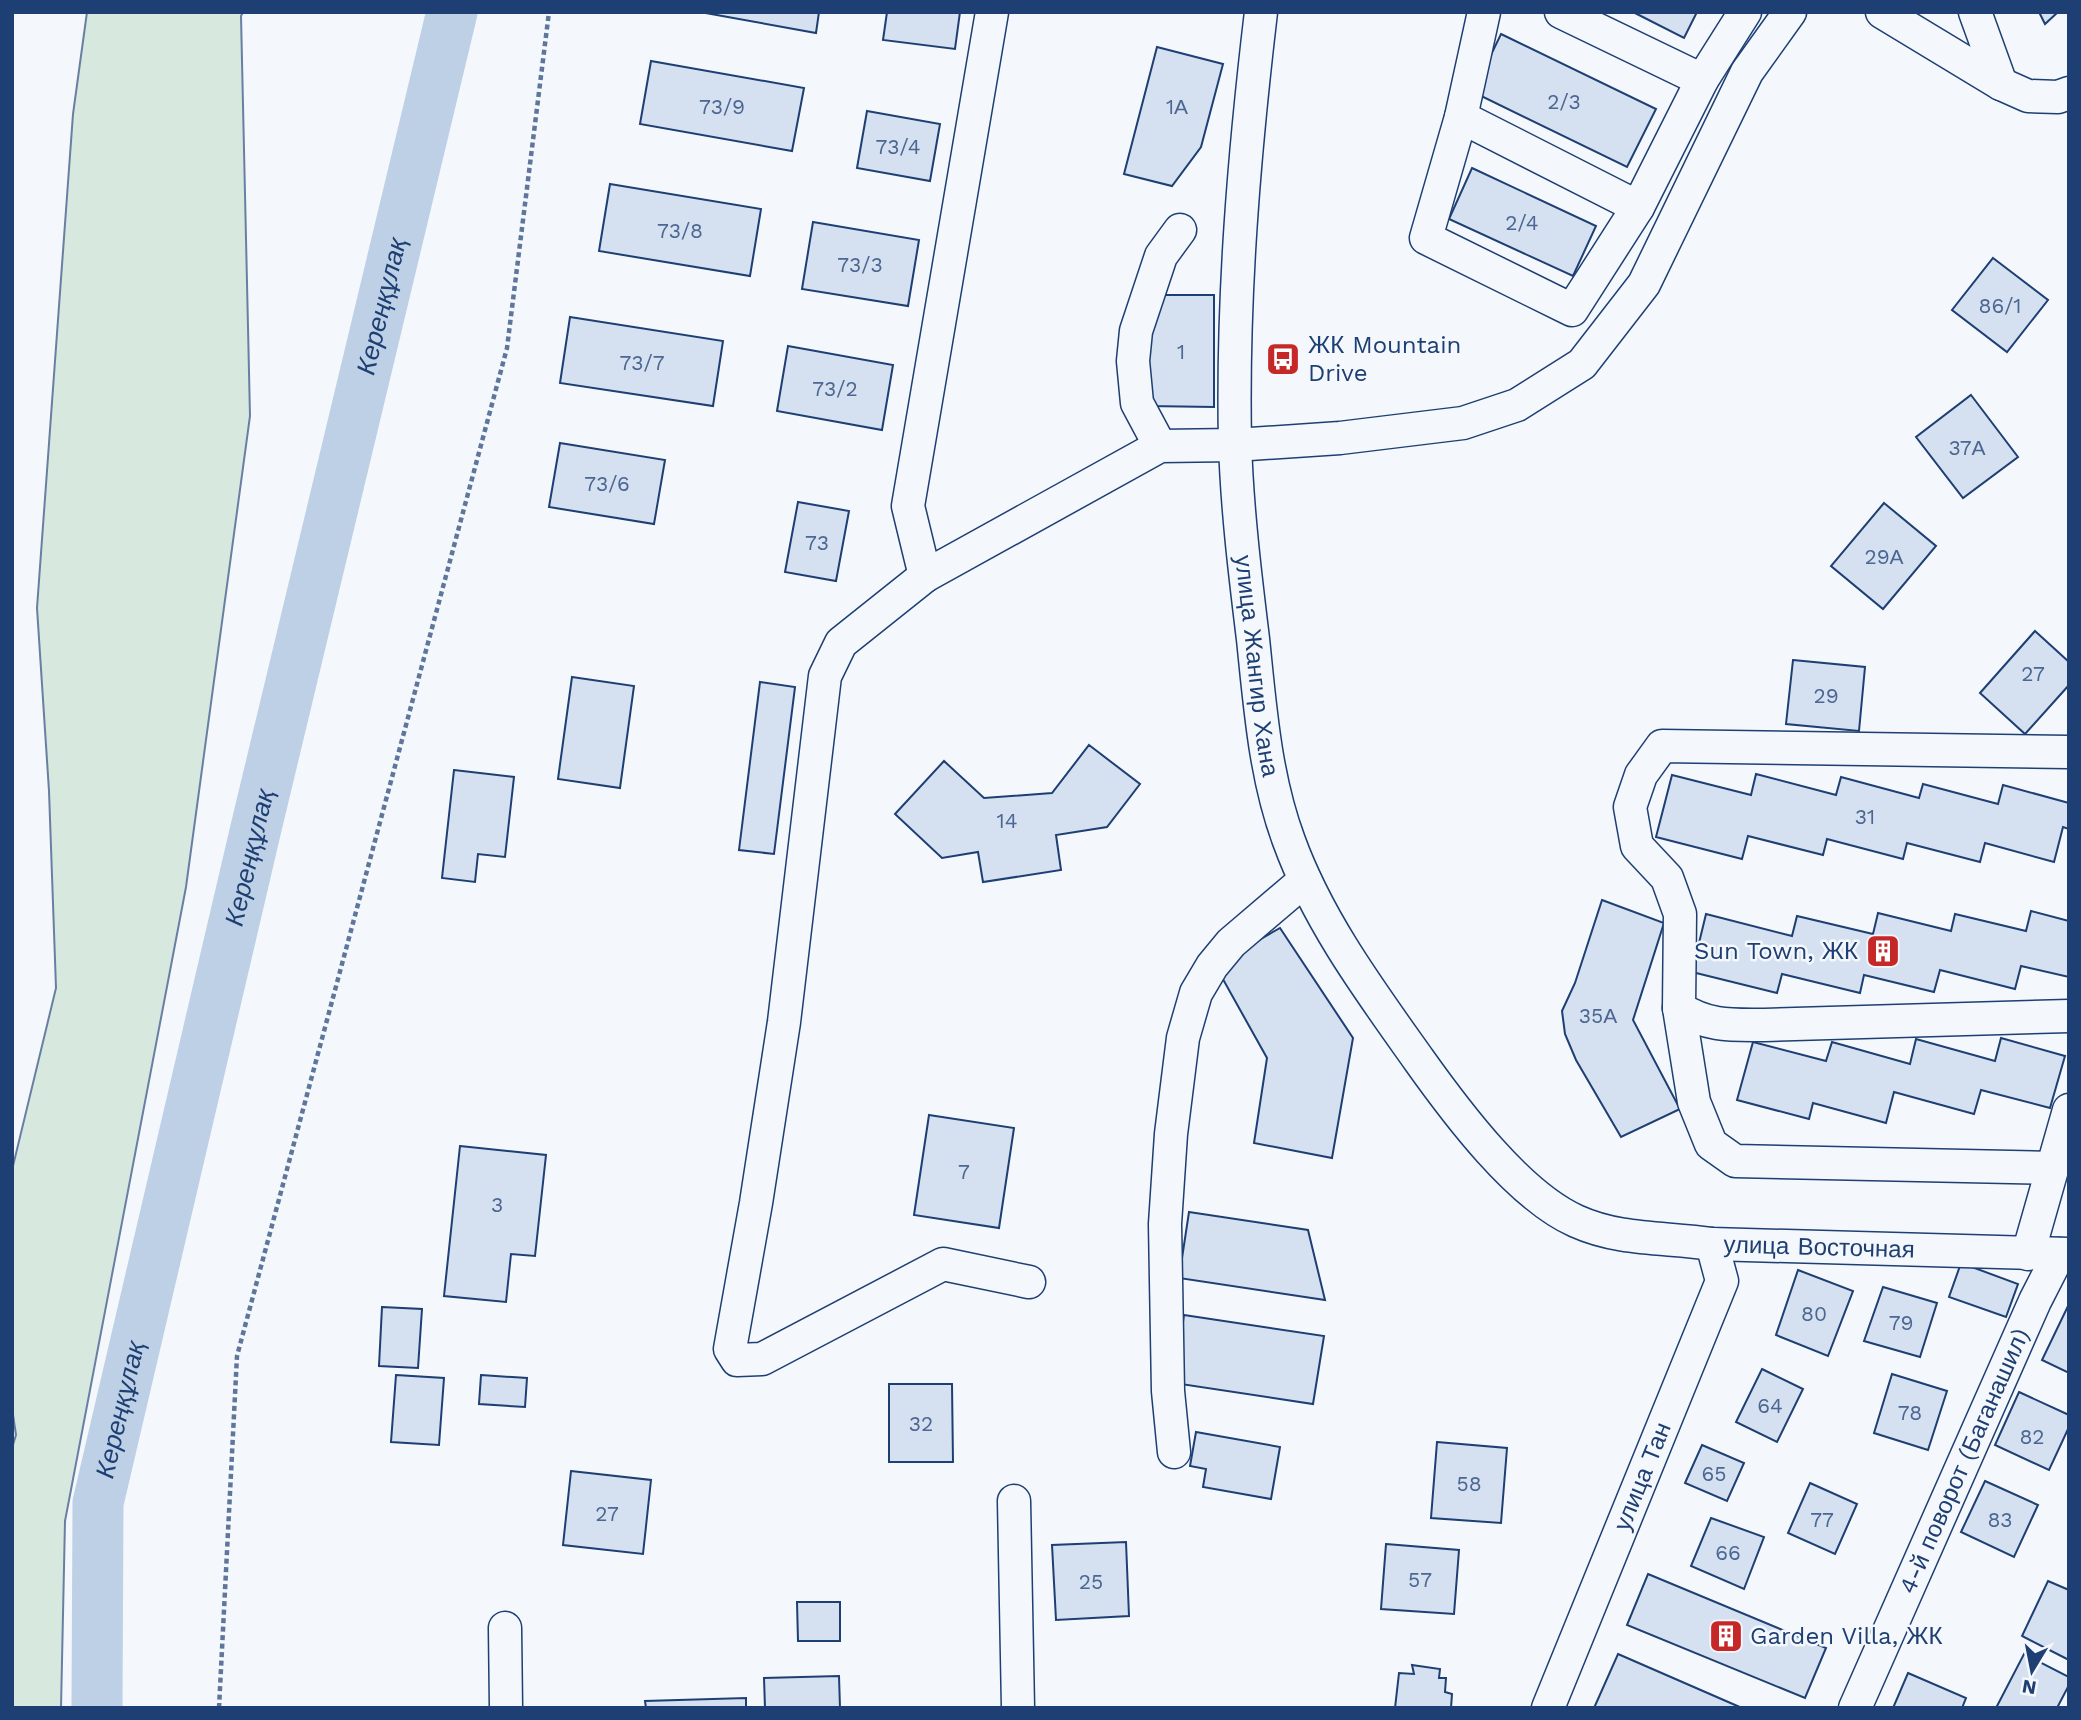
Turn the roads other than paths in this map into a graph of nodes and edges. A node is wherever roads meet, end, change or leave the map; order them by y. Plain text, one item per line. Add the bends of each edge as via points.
1 (992, 12) edge
2 (1261, 12) edge
3 (1484, 12) edge
4 (1561, 12) edge
5 (1745, 12) edge
6 (1790, 12) edge
7 (1882, 12) edge
8 (1975, 12) edge
9 (1702, 80) junction
10 (2001, 84) junction
11 (2069, 93) edge
12 (1461, 117) junction
13 (1638, 207) junction
14 (1180, 230) dead end
15 (1235, 445) junction
16 (1160, 446) junction
17 (925, 576) junction
18 (2069, 752) edge
19 (1305, 880) junction
20 (1679, 1008) junction
21 (2069, 1016) edge
22 (2069, 1110) edge
23 (2052, 1168) junction
24 (1572, 1220) joint
25 (1712, 1244) junction
26 (2028, 1254) junction
27 (2064, 1254) edge
28 (1029, 1282) dead end
29 (1174, 1452) dead end
30 (1014, 1501) dead end
31 (505, 1628) dead end
32 (506, 1708) edge
33 (1017, 1708) edge
34 (1548, 1708) edge
35 (1855, 1708) edge

1 - 17 street via 908,506
2 - 15 street, улица Жангир Хана via 1240,224
3 - 12 street
4 - 9 street
5 - 9 street
6 - 15 street via 1747,72 1644,284 1582,364 1517,405 1463,423
7 - 10 street
8 - 10 street
9 - 13 street
10 - 11 street via 2028,96
12 - 13 street
12 - 13 street via 1426,238 1572,310
14 - 16 street via 1161,256 1136,331 1133,361 1137,403
15 - 16 street
15 - 19 street, улица Жангир Хана via 1262,719 1287,837
16 - 17 street
17 - 28 street via 841,643 825,677 784,1022 730,1349 737,1360 762,1359 943,1264
18 - 20 street via 1662,746 1641,775 1630,807 1637,846 1667,878 1680,914
19 - 24 street, улица Жангир Хана via 1327,925 1446,1098 1496,1158
19 - 29 street via 1231,943 1212,966 1196,993 1183,1038 1165,1224 1168,1391
20 - 21 street via 1698,1020 1719,1025
20 - 23 street via 1694,1102 1711,1144 1735,1161
22 - 23 street
23 - 26 street
24 - 25 street, улица Восточная via 1604,1232
25 - 26 street, улица Восточная
25 - 34 street, улица Тан via 1722,1281
26 - 27 street, улица Восточная
27 - 35 street, 4-й поворот (Баганашил) via 2029,1314
30 - 33 street
31 - 32 street

